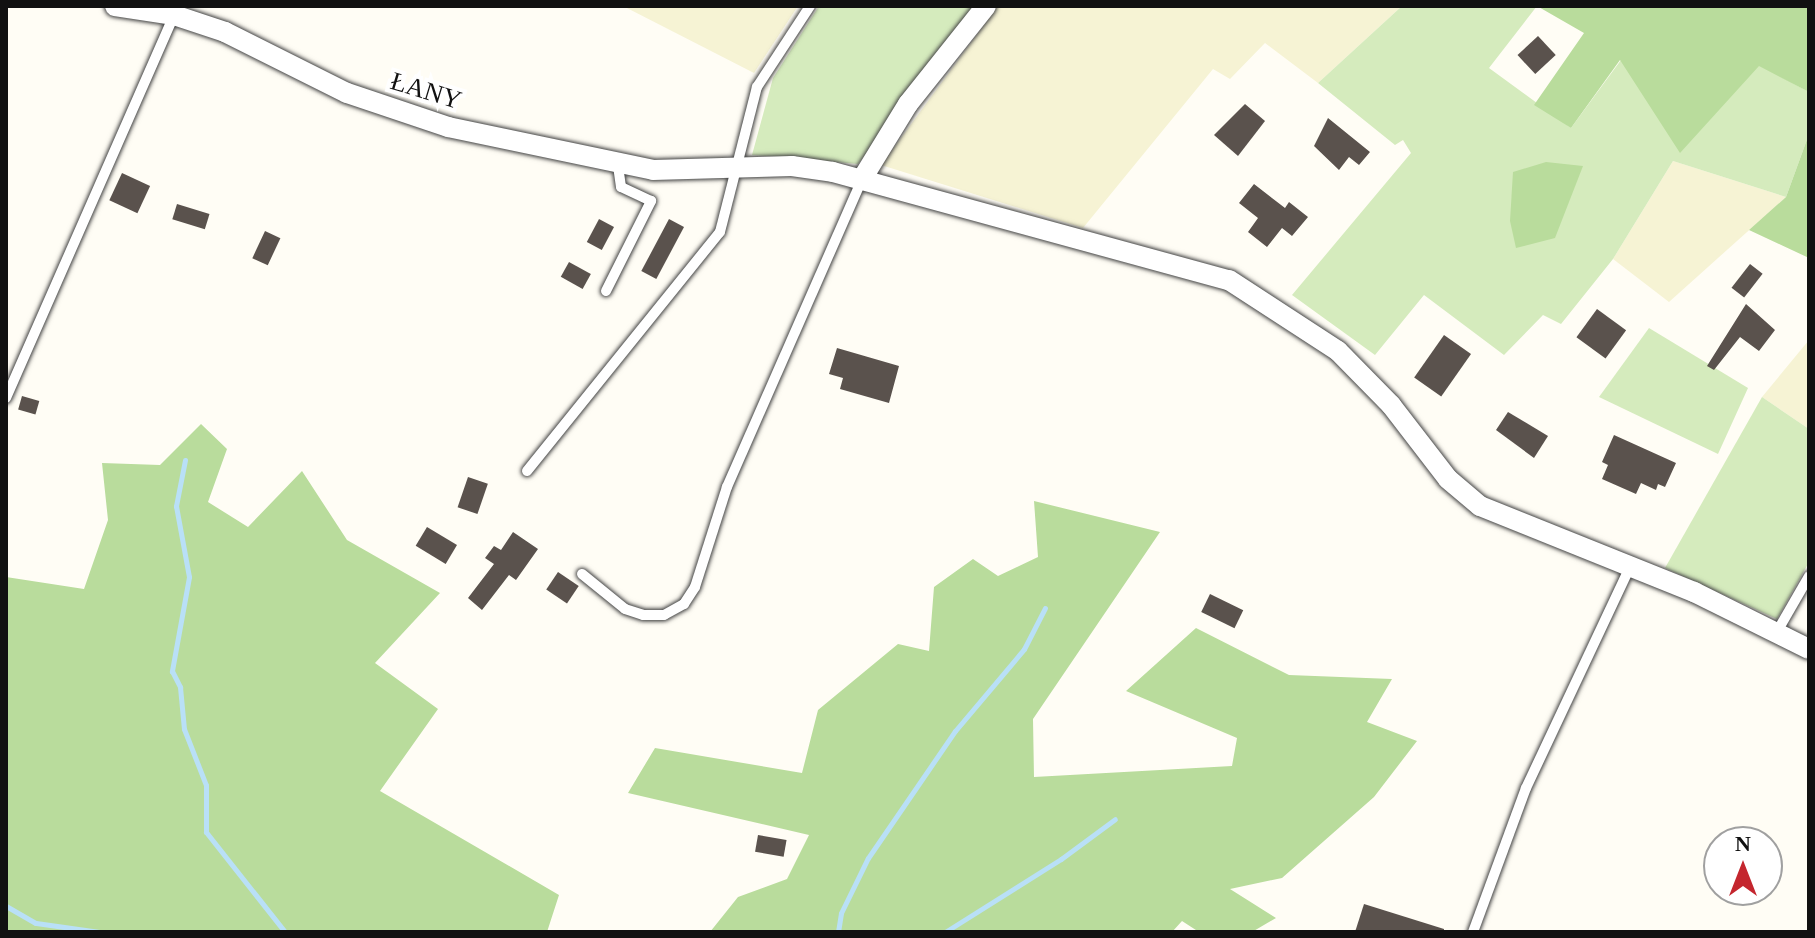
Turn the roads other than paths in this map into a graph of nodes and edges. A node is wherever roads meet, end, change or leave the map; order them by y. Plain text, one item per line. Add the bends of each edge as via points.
1 (115, 6) edge
2 (810, 6) edge
3 (986, 6) edge
4 (174, 15) junction
5 (618, 165) junction
6 (736, 167) junction
7 (862, 179) junction
8 (606, 291) dead end
9 (6, 398) edge
10 (527, 471) dead end
11 (1630, 567) junction
12 (582, 574) dead end
13 (1809, 576) edge
14 (1778, 630) junction
15 (1809, 649) edge
16 (1473, 932) edge

1 - 4 street, ŁANY
2 - 6 lane via 757,87
3 - 7 street via 908,104
4 - 5 street, ŁANY via 225,32 393,110
4 - 9 lane
5 - 6 street, ŁANY
5 - 8 lane via 621,187 651,201
6 - 7 street, ŁANY via 792,166
6 - 10 lane via 729,212 704,257 579,401
7 - 11 street, ŁANY via 1229,280 1338,351 1391,405 1448,479 1480,506
7 - 12 lane via 727,487 695,587 684,604 664,615 643,615 625,609
11 - 14 street, ŁANY
11 - 16 lane via 1532,774
13 - 14 lane
14 - 15 street, ŁANY

